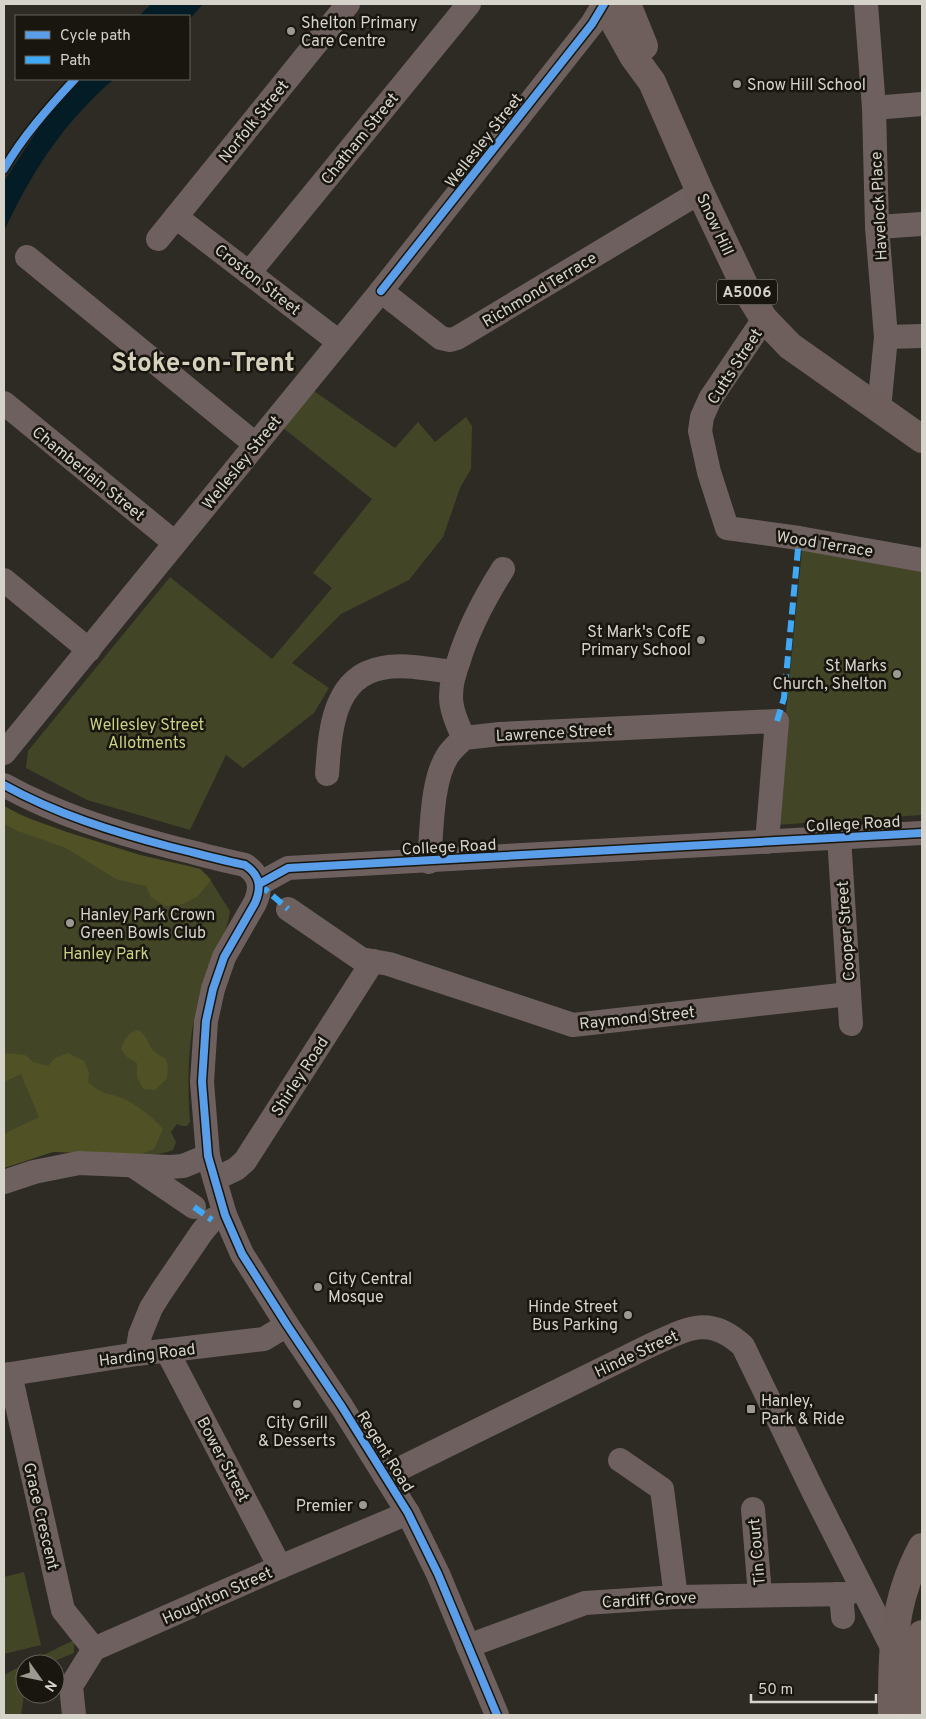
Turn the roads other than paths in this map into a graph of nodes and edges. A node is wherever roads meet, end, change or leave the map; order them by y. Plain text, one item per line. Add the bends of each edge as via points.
1 (348, 4) edge
2 (469, 4) edge
3 (604, 4) edge
4 (627, 4) edge
5 (866, 4) edge
6 (652, 82) junction
7 (922, 104) edge
8 (874, 108) junction
9 (700, 192) junction
10 (176, 216) junction
11 (922, 224) edge
12 (877, 228) junction
13 (158, 239) dead end
14 (27, 257) dead end
15 (249, 273) junction
16 (381, 291) junction
17 (764, 319) junction
18 (922, 336) edge
19 (886, 338) junction
20 (339, 342) junction
21 (4, 403) edge
22 (879, 408) junction
23 (922, 439) edge
24 (255, 444) junction
25 (728, 528) joint
26 (175, 543) junction
27 (922, 560) edge
28 (503, 569) dead end
29 (4, 580) edge
30 (89, 650) junction
31 (455, 672) junction
32 (464, 738) junction
33 (4, 753) edge
34 (326, 774) dead end
35 (4, 785) edge
36 (922, 833) edge
37 (839, 837) junction
38 (767, 842) junction
39 (429, 862) junction
40 (259, 884) junction
41 (288, 909) dead end
42 (373, 961) junction
43 (849, 994) junction
44 (851, 1024) dead end
45 (208, 1156) junction
46 (135, 1167) junction
47 (215, 1179) junction
48 (4, 1182) edge
49 (194, 1207) dead end
50 (225, 1215) junction
51 (286, 1325) junction
52 (167, 1351) junction
53 (138, 1354) junction
54 (7, 1375) edge
55 (620, 1460) dead end
56 (385, 1476) junction
57 (753, 1509) dead end
58 (408, 1513) junction
59 (922, 1547) edge
60 (280, 1566) junction
61 (760, 1595) junction
62 (676, 1598) junction
63 (843, 1617) dead end
64 (922, 1634) edge
65 (468, 1646) junction
66 (892, 1648) junction
67 (94, 1649) junction
68 (74, 1715) edge
69 (496, 1715) edge
70 (892, 1715) edge
71 (915, 1715) edge

1 - 10 street, Norfolk Street
2 - 15 street, Chatham Street
3 - 6 main road, Snow Hill / A5006 via 633,56
3 - 16 street, Wellesley Street via 592,24
4 - 6 main road, Snow Hill / A5006 via 646,51
5 - 8 street, Havelock Place
6 - 9 main road, Snow Hill / A5006
7 - 8 street
8 - 12 street, Havelock Place
9 - 16 street, Richmond Terrace via 457,338 441,338
9 - 17 main road, Snow Hill / A5006
10 - 13 street, Norfolk Street
10 - 15 street, Croston Street
11 - 12 street
12 - 19 street, Havelock Place
14 - 24 street
15 - 20 street, Croston Street
16 - 20 street, Wellesley Street
17 - 22 main road, Snow Hill / A5006 via 790,346
17 - 25 street, Cutts Street via 710,399 702,417 700,430 709,472
18 - 19 street
19 - 22 street, Havelock Place
20 - 24 street, Wellesley Street
21 - 26 street, Chamberlain Street
22 - 23 main road, Snow Hill / A5006
24 - 26 street, Wellesley Street
25 - 27 street, Wood Terrace
26 - 30 street, Wellesley Street
28 - 31 street via 471,625
29 - 30 street
30 - 33 street, Wellesley Street
31 - 32 street via 451,698 456,722
31 - 34 street via 406,666 382,668 349,686 336,708
32 - 38 street, Lawrence Street via 777,721
32 - 39 street via 448,755 439,776
35 - 40 street via 22,796 113,832 245,865 253,870
36 - 37 street, College Road
37 - 38 street, College Road
37 - 43 street, Cooper Street
38 - 39 street, College Road
39 - 40 street, College Road via 288,868
40 - 45 street, Regent Road via 255,903 224,957 207,1014 202,1082
41 - 42 street, Raymond Street via 361,959
42 - 43 street, Raymond Street via 573,1025
42 - 47 street, Shirley Road via 245,1161
43 - 44 street, Cooper Street
45 - 46 street via 183,1166
45 - 47 street, Regent Road
46 - 48 street via 79,1163
46 - 49 street
47 - 50 street, Regent Road
50 - 51 street, Regent Road via 242,1254
50 - 53 street via 212,1220 202,1232 161,1292 140,1335
51 - 52 street, Harding Road via 264,1339
51 - 56 street, Regent Road
52 - 53 street, Harding Road
52 - 60 street, Bower Street
53 - 54 street, Harding Road
54 - 67 street, Grace Crescent via 63,1610
55 - 62 street via 662,1488
56 - 58 street, Regent Road
56 - 66 street, Hinde Street via 651,1345 689,1328 711,1327 727,1333 743,1346
57 - 61 street, Tin Court
58 - 60 street, Houghton Street
58 - 65 street, Regent Road
59 - 66 main road via 911,1567 899,1606
60 - 67 street, Houghton Street
61 - 62 street, Cardiff Grove
61 - 63 street, Cardiff Grove via 842,1594
62 - 65 street, Cardiff Grove via 585,1603
64 - 71 main road via 916,1668
65 - 69 street, Regent Road
66 - 70 main road
67 - 68 street via 71,1686

